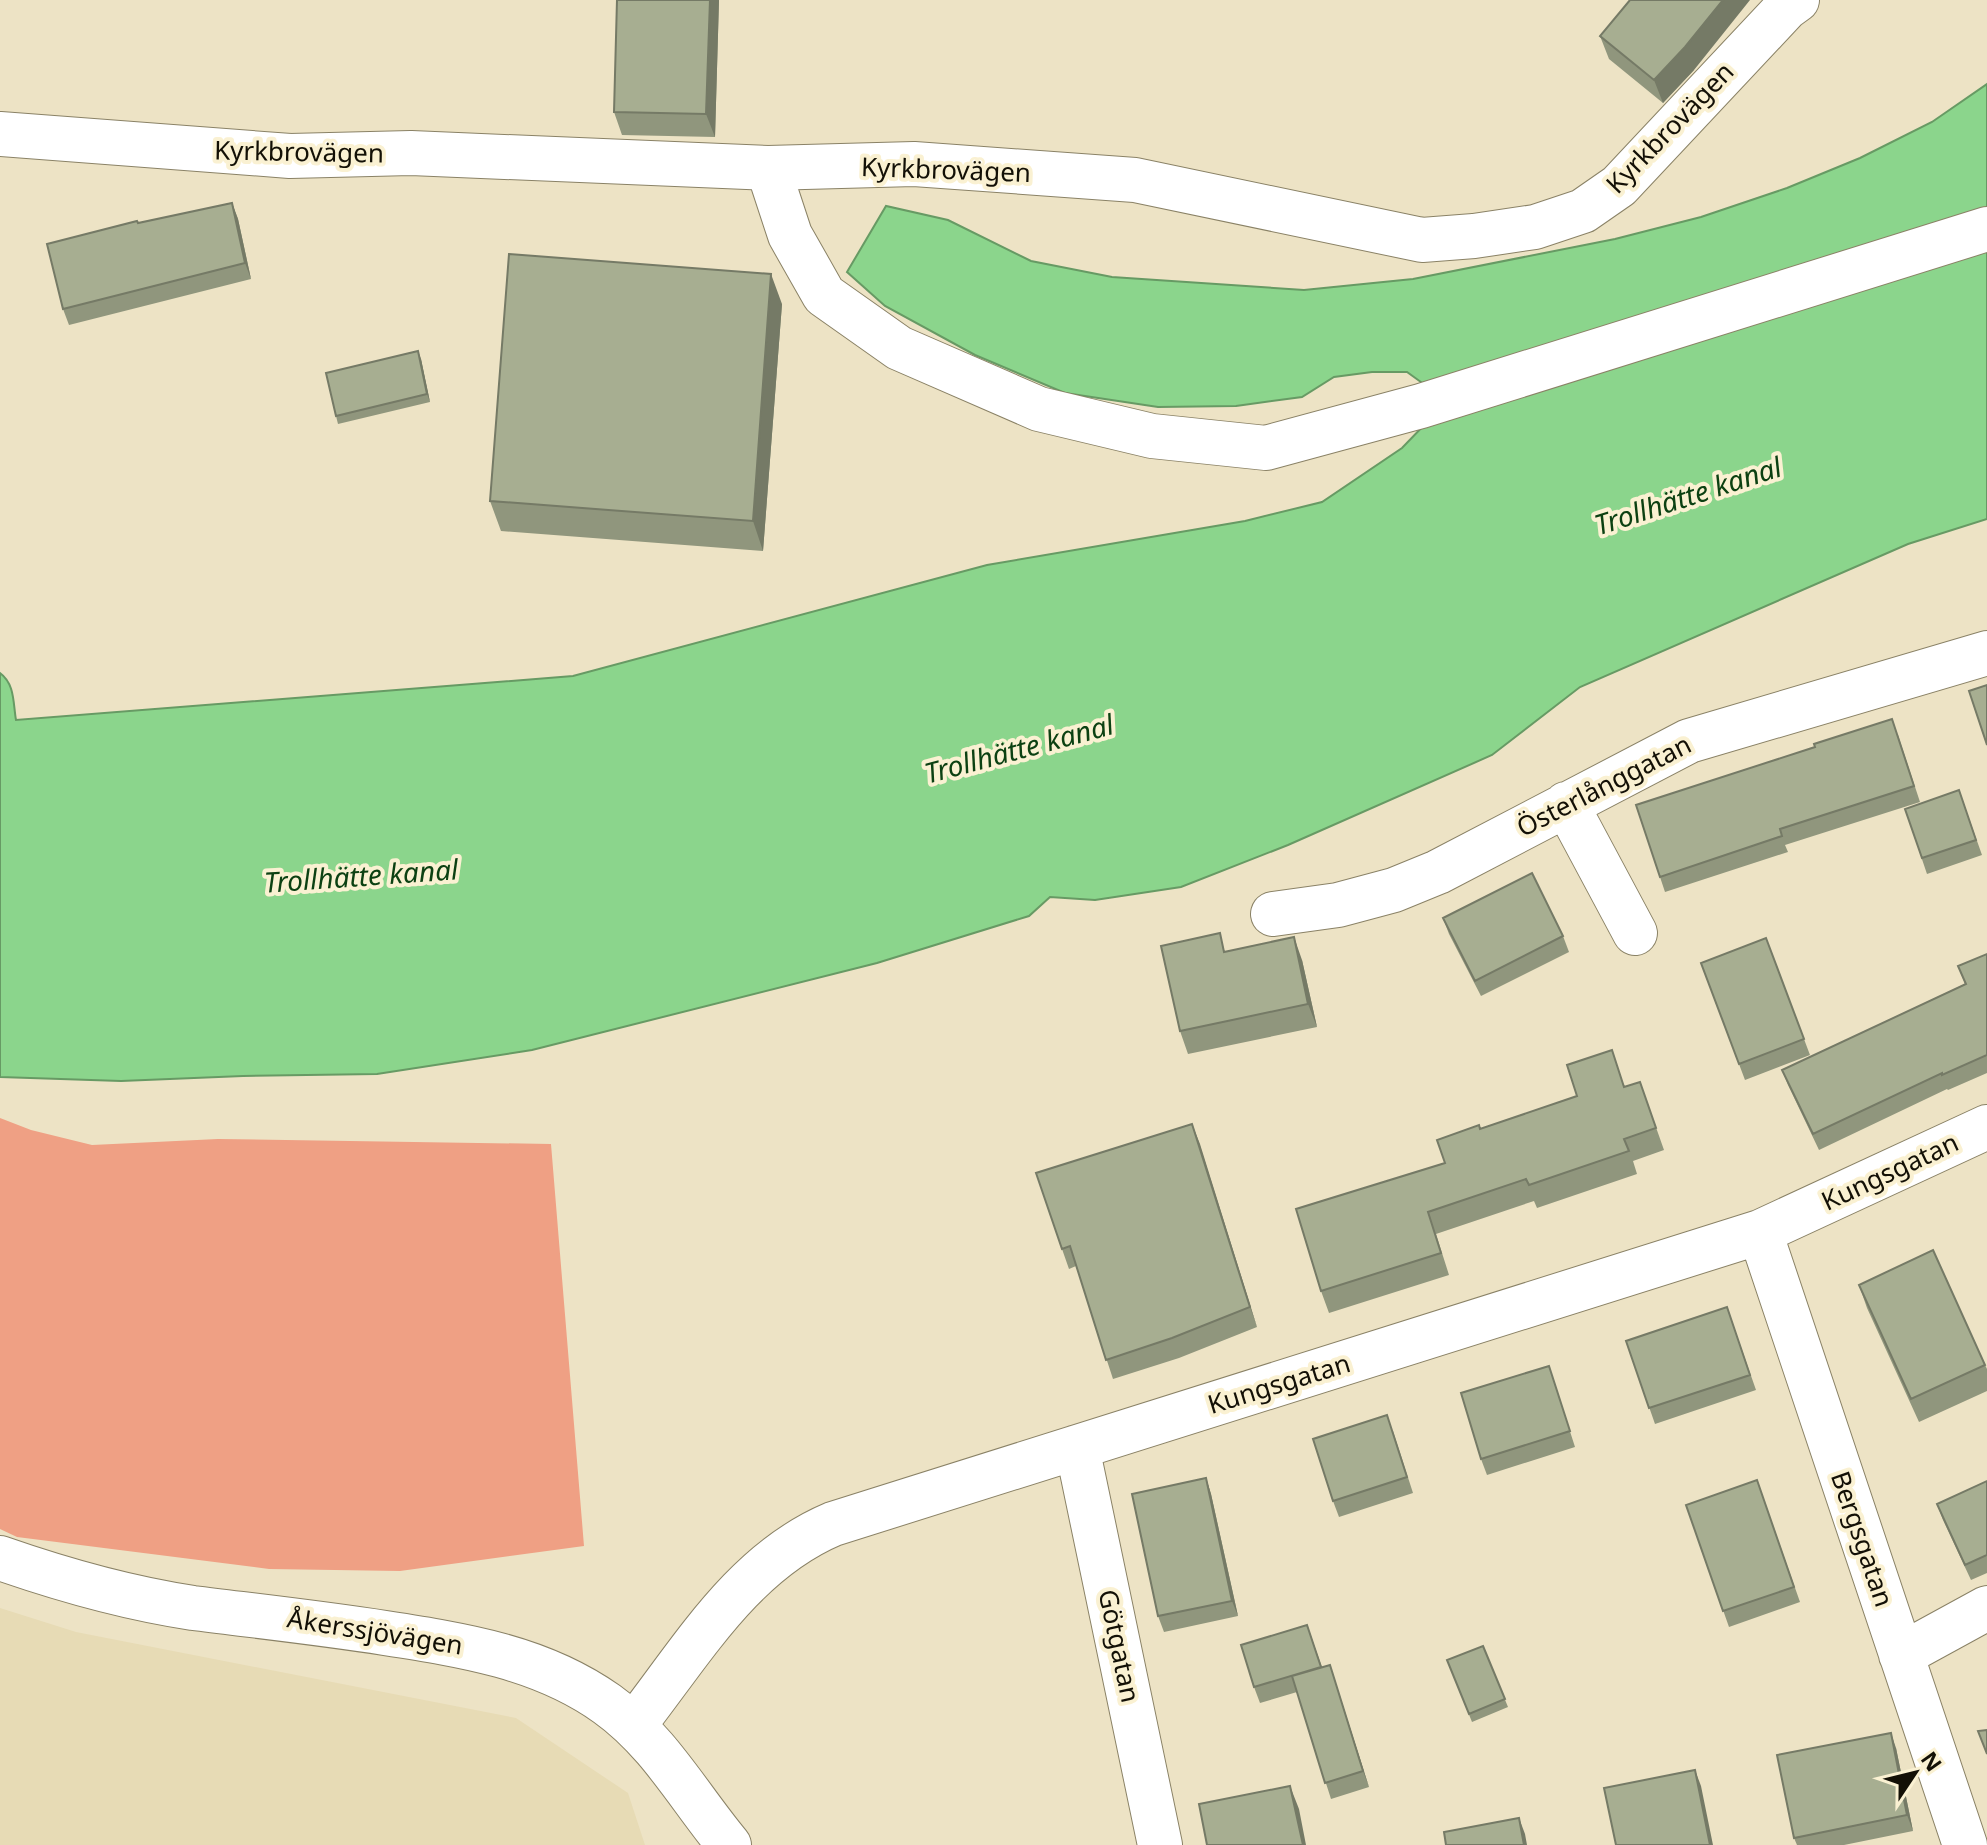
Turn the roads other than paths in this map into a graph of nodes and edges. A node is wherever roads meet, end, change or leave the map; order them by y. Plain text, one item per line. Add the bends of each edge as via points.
1 (1797, 0) edge
2 (0, 134) edge
3 (768, 168) junction
4 (1987, 229) edge
5 (1987, 653) edge
6 (1566, 804) junction
7 (1273, 914) dead end
8 (1635, 933) dead end
9 (1987, 1127) edge
10 (1760, 1232) junction
11 (1077, 1447) junction
12 (0, 1558) edge
13 (1987, 1608) edge
14 (1901, 1655) junction
15 (634, 1725) junction
16 (702, 1826) edge
17 (729, 1845) edge
18 (1160, 1845) edge
19 (1965, 1845) edge

1 - 3 street, Kyrkbrovägen via 1619,186 1583,211 1535,227 1422,240 1135,180 914,164
2 - 3 street, Kyrkbrovägen via 276,155 411,153
3 - 4 street via 790,235 824,295 899,348 1039,409 1152,436 1266,448 1421,406
5 - 6 street, Österlånggatan via 1689,741
6 - 7 street, Österlånggatan via 1394,890
6 - 8 street
9 - 10 street, Kungsgatan
10 - 11 street, Kungsgatan
10 - 14 street, Bergsgatan
11 - 15 street, Kungsgatan via 806,1535 744,1585
11 - 18 street, Götgatan
12 - 15 street, Åkerssjövägen via 68,1581 190,1607 464,1644 574,1683
13 - 14 street
14 - 19 street, Bergsgatan
15 - 16 street, Åkerssjövägen via 671,1765
16 - 17 street, Åkerssjövägen

